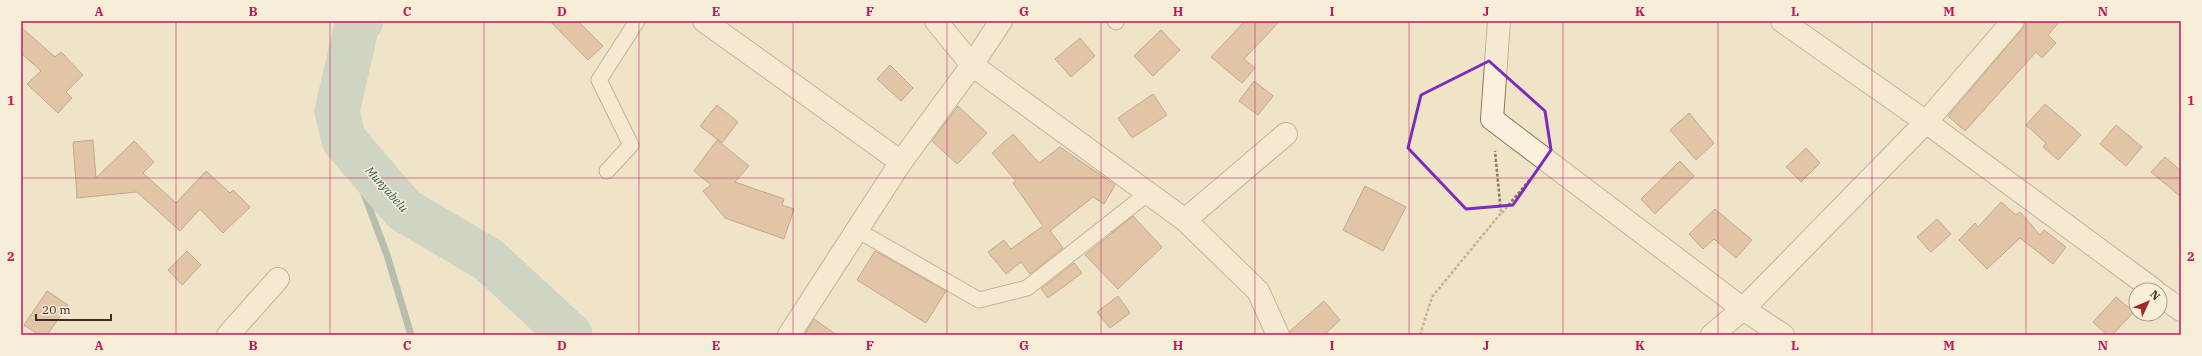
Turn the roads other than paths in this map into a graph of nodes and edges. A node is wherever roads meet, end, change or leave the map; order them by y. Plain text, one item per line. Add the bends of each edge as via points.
1 (637, 21) edge
2 (704, 21) edge
3 (936, 21) edge
4 (1001, 21) edge
5 (1499, 21) edge
6 (1782, 21) edge
7 (2013, 21) edge
8 (972, 65) junction
9 (1926, 122) junction
10 (1286, 134) dead end
11 (901, 162) junction
12 (607, 171) dead end
13 (1148, 193) junction
14 (1185, 220) junction
15 (857, 230) junction
16 (278, 280) dead end
17 (2143, 282) edge
18 (2168, 301) edge
19 (1743, 309) junction
20 (2181, 310) edge
21 (228, 335) edge
22 (789, 335) edge
23 (1278, 335) edge
24 (1712, 335) edge
25 (1783, 335) edge

1 - 12 lane via 599,80 630,145
2 - 11 street
3 - 8 street
4 - 8 street
5 - 19 street via 1492,119
6 - 9 street
7 - 9 street
8 - 11 street
8 - 13 street
9 - 17 street
9 - 19 street
10 - 14 street
11 - 15 street
13 - 14 street
13 - 15 lane via 1027,288 979,300
14 - 23 street via 1258,291
15 - 22 street
16 - 21 street
18 - 20 street
19 - 24 street
19 - 25 street

